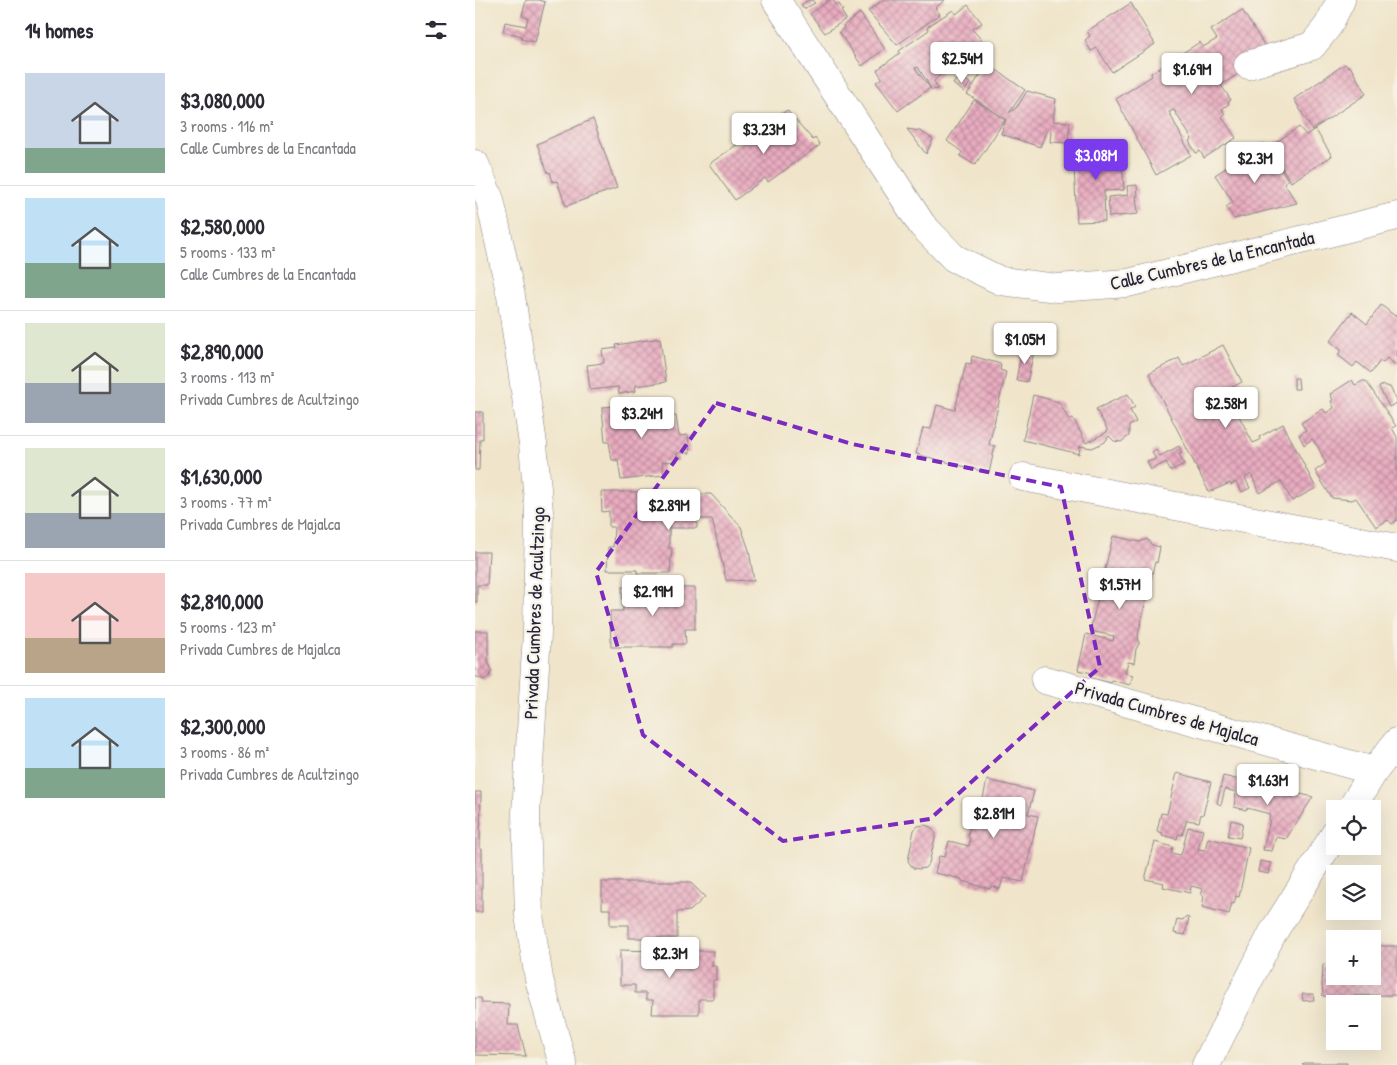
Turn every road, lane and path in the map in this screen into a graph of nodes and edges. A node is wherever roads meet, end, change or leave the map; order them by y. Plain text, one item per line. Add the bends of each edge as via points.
1 (776, 0) edge
2 (1341, 0) edge
3 (1248, 65) dead end
4 (475, 164) edge
5 (1397, 216) edge
6 (1023, 477) dead end
7 (1397, 548) edge
8 (1045, 680) dead end
9 (1397, 742) edge
10 (1374, 771) junction
11 (1356, 800) edge
12 (1326, 848) edge
13 (563, 1065) edge
14 (1205, 1065) edge

1 - 5 street, Calle Cumbres de la Encantada via 922,225 954,258 1001,281 1057,288 1128,283
2 - 3 street via 1328,26 1312,46
4 - 13 street, Privada Cumbres de Acultzingo via 490,200 511,296 533,444 539,512 537,633 526,813 529,915 539,979
6 - 7 street
8 - 10 street, Privada Cumbres de Majalca
9 - 10 street
10 - 11 street
12 - 14 street via 1272,934

